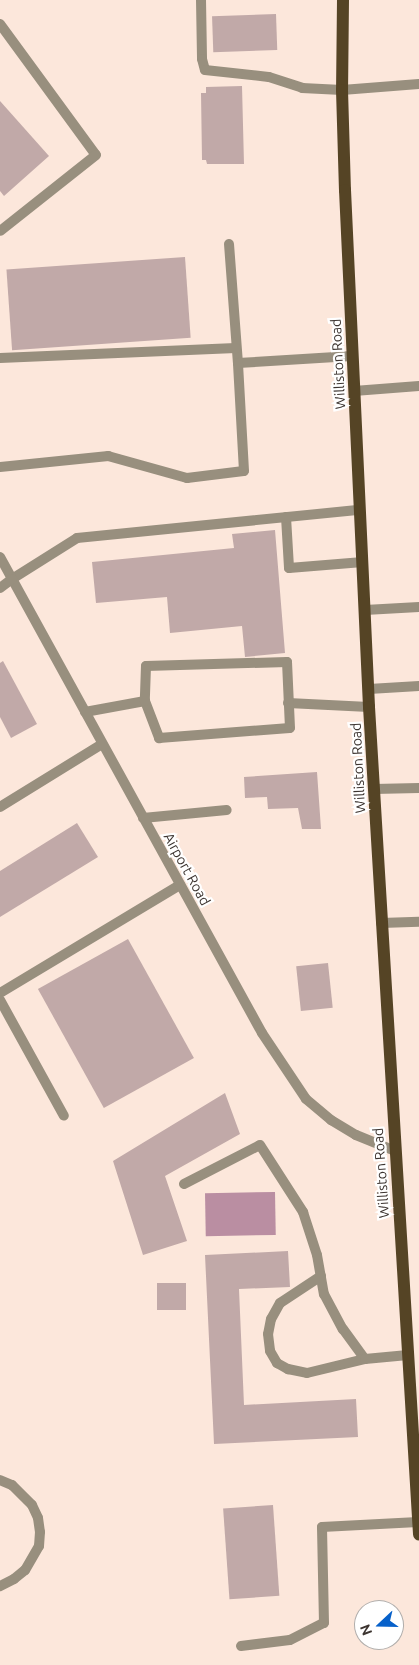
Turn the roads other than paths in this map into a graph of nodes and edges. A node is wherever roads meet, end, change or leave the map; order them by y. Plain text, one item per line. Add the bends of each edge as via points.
1 (201, 0) edge
2 (343, 0) edge
3 (0, 24) edge
4 (419, 84) edge
5 (342, 90) junction
6 (0, 231) edge
7 (228, 244) dead end
8 (236, 348) junction
9 (352, 356) junction
10 (0, 358) edge
11 (238, 363) junction
12 (419, 386) edge
13 (354, 391) junction
14 (0, 467) edge
15 (360, 510) junction
16 (286, 517) junction
17 (0, 557) edge
18 (363, 562) junction
19 (12, 579) junction
20 (0, 588) edge
21 (419, 607) edge
22 (365, 610) junction
23 (419, 686) edge
24 (369, 689) junction
25 (145, 701) junction
26 (288, 703) junction
27 (369, 707) junction
28 (85, 712) junction
29 (102, 744) junction
30 (419, 788) edge
31 (374, 789) junction
32 (0, 807) edge
33 (227, 810) dead end
34 (143, 818) junction
35 (180, 884) junction
36 (419, 922) edge
37 (381, 923) junction
38 (0, 993) edge
39 (0, 1000) edge
40 (64, 1116) dead end
41 (395, 1151) junction
42 (184, 1184) dead end
43 (321, 1276) junction
44 (408, 1355) junction
45 (365, 1359) junction
46 (417, 1456) edge
47 (0, 1480) edge
48 (419, 1528) edge
49 (0, 1586) edge
50 (241, 1646) dead end

1 - 5 street via 205,70 269,77 302,88
2 - 5 main road, Williston Road
3 - 6 street via 96,155
4 - 5 street
5 - 9 main road, Williston Road
7 - 8 street
8 - 10 street
8 - 11 street
9 - 11 street
9 - 13 main road, Williston Road
11 - 14 street via 244,471 187,478 108,456
12 - 13 street
13 - 15 main road, Williston Road
15 - 16 street
15 - 18 main road, Williston Road
16 - 18 street via 289,568
16 - 19 street via 77,538
17 - 19 street, Airport Road
18 - 22 main road, Williston Road
19 - 20 street
19 - 28 street, Airport Road
21 - 22 street
22 - 24 main road, Williston Road
23 - 24 street
24 - 27 main road, Williston Road
25 - 26 street via 159,738 290,728
25 - 26 street via 146,666 287,662
25 - 28 street
26 - 27 street
27 - 31 main road, Williston Road
28 - 29 street, Airport Road
29 - 32 street
29 - 34 street, Airport Road
30 - 31 street
31 - 37 main road, Williston Road
33 - 34 street
34 - 35 street, Airport Road
35 - 38 street
35 - 41 street, Airport Road via 262,1033 306,1099 356,1135
36 - 37 street
37 - 41 main road, Williston Road
39 - 40 street
41 - 44 main road, Williston Road
42 - 43 street via 260,1145 303,1212
43 - 45 street via 324,1294 343,1329
43 - 45 street via 280,1303 268,1334 270,1351 276,1363 307,1373
44 - 45 street
44 - 46 main road, Williston Road
46 - 48 main road, Williston Road
47 - 49 street via 12,1485 32,1505 40,1532 38,1546 25,1570
48 - 50 street via 322,1527 324,1623 290,1640

